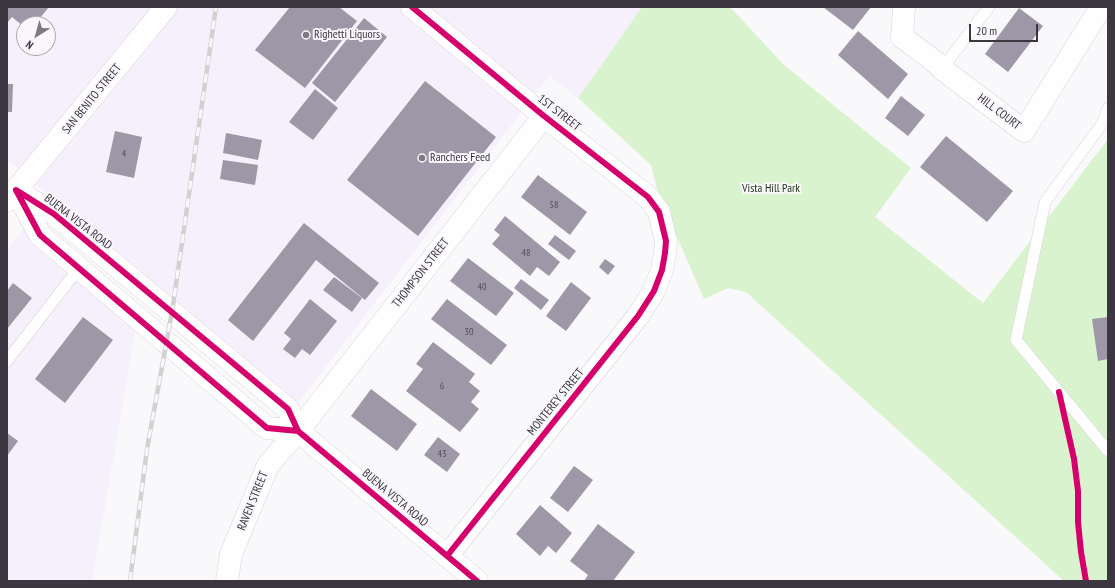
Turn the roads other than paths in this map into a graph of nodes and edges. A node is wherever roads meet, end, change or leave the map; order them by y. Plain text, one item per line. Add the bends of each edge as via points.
1 (166, 7) edge
2 (412, 7) edge
3 (904, 7) edge
4 (989, 7) edge
5 (1101, 7) edge
6 (942, 69) junction
7 (1108, 108) edge
8 (544, 116) junction
9 (10, 191) edge
10 (665, 253) joint
11 (79, 268) junction
12 (7, 361) edge
13 (298, 431) junction
14 (1108, 451) edge
15 (447, 556) junction
16 (227, 581) edge
17 (477, 581) edge

1 - 9 street, SAN BENITO STREET
2 - 8 street, 1ST STREET
3 - 6 street, HILL COURT via 902,37
4 - 6 lane
5 - 6 street, HILL COURT via 1024,131
7 - 14 lane via 1102,124 1045,202 1016,340
8 - 10 street, 1ST STREET via 648,197 659,212 666,241
8 - 13 street, THOMPSON STREET
9 - 11 street, BUENA VISTA ROAD via 40,235
9 - 13 street, BUENA VISTA ROAD via 54,214 288,409
10 - 15 street, MONTEREY STREET via 654,291 638,316
11 - 12 lane
11 - 13 street, BUENA VISTA ROAD via 267,428
13 - 15 street, BUENA VISTA ROAD
13 - 16 street, RAVEN STREET via 268,465 231,554
15 - 17 street, BUENA VISTA ROAD

